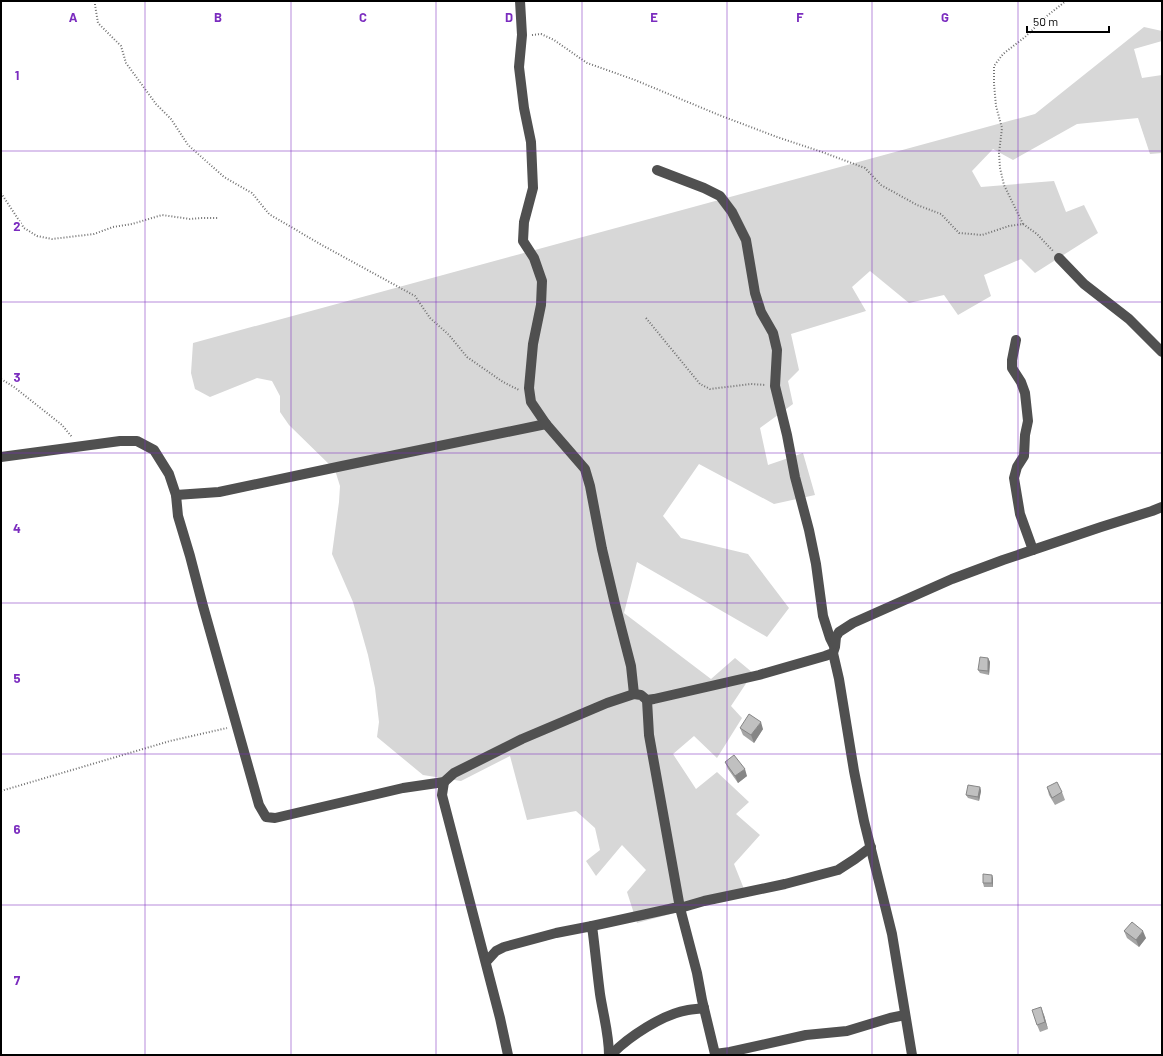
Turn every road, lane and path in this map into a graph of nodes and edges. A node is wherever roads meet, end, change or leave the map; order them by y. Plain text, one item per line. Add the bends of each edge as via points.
1 (95, 1) edge
2 (520, 1) edge
3 (1066, 1) edge
4 (522, 35) junction
5 (657, 170) dead end
6 (1, 192) edge
7 (219, 218) dead end
8 (1023, 224) junction
9 (1059, 258) joint
10 (646, 318) dead end
11 (1016, 340) dead end
12 (1162, 352) edge
13 (1, 379) edge
14 (775, 386) junction
15 (530, 394) junction
16 (546, 424) junction
17 (81, 446) junction
18 (1, 457) edge
19 (176, 495) junction
20 (1162, 507) edge
21 (1033, 550) junction
22 (834, 650) junction
23 (634, 694) junction
24 (647, 700) junction
25 (236, 726) junction
26 (444, 782) junction
27 (1, 791) edge
28 (871, 847) junction
29 (680, 908) junction
30 (592, 926) junction
31 (486, 962) junction
32 (704, 1008) junction
33 (905, 1015) junction
34 (712, 1054) edge
35 (508, 1055) edge
36 (610, 1055) edge
37 (912, 1055) edge

1 - 15 path via 98,23 121,46 126,63 188,145 224,177 252,193 269,214 415,296 430,318 449,334 467,357 503,382
2 - 4 street
3 - 8 path via 1003,54 994,66 996,106 1002,128 1000,168 1004,185
4 - 8 path via 541,34 587,63 777,137 865,168 881,185 917,205 941,214 959,233 982,235
4 - 15 street via 519,67 531,142 533,188 524,222 523,241 534,258 542,282 541,304 533,344
5 - 14 street via 720,196 732,212 746,240 761,312 773,333 777,350
6 - 7 path via 24,228 37,236 52,239 94,234 113,226 162,216 190,219
8 - 9 path via 1037,234
9 - 12 street via 1084,284 1129,319
10 - 14 path via 700,384 710,389 751,384
11 - 21 street via 1012,368 1025,392 1028,421 1024,456 1014,478 1020,514
13 - 17 path via 14,386 62,425
14 - 22 street via 809,530 823,616
15 - 16 street via 531,402
16 - 19 street via 219,492
16 - 23 street via 586,470 614,604 632,666
17 - 18 street
17 - 19 street via 138,441 154,450 169,474
19 - 25 street via 178,516
20 - 21 street
21 - 22 street via 952,579 853,623 838,632
22 - 24 street via 759,676
22 - 28 street via 854,771
23 - 24 street via 641,695
23 - 26 street via 522,739 454,773
24 - 29 street via 649,735
25 - 26 street via 259,805 266,817 275,818 404,788
25 - 27 path via 170,741
26 - 31 street via 442,795
28 - 29 street via 838,870
28 - 33 street via 892,934
29 - 30 street
29 - 32 street
30 - 31 street via 504,947 496,951
30 - 36 street
31 - 35 street
32 - 34 street
32 - 36 street via 687,1010 644,1028
33 - 34 street via 847,1031 806,1035
33 - 37 street

